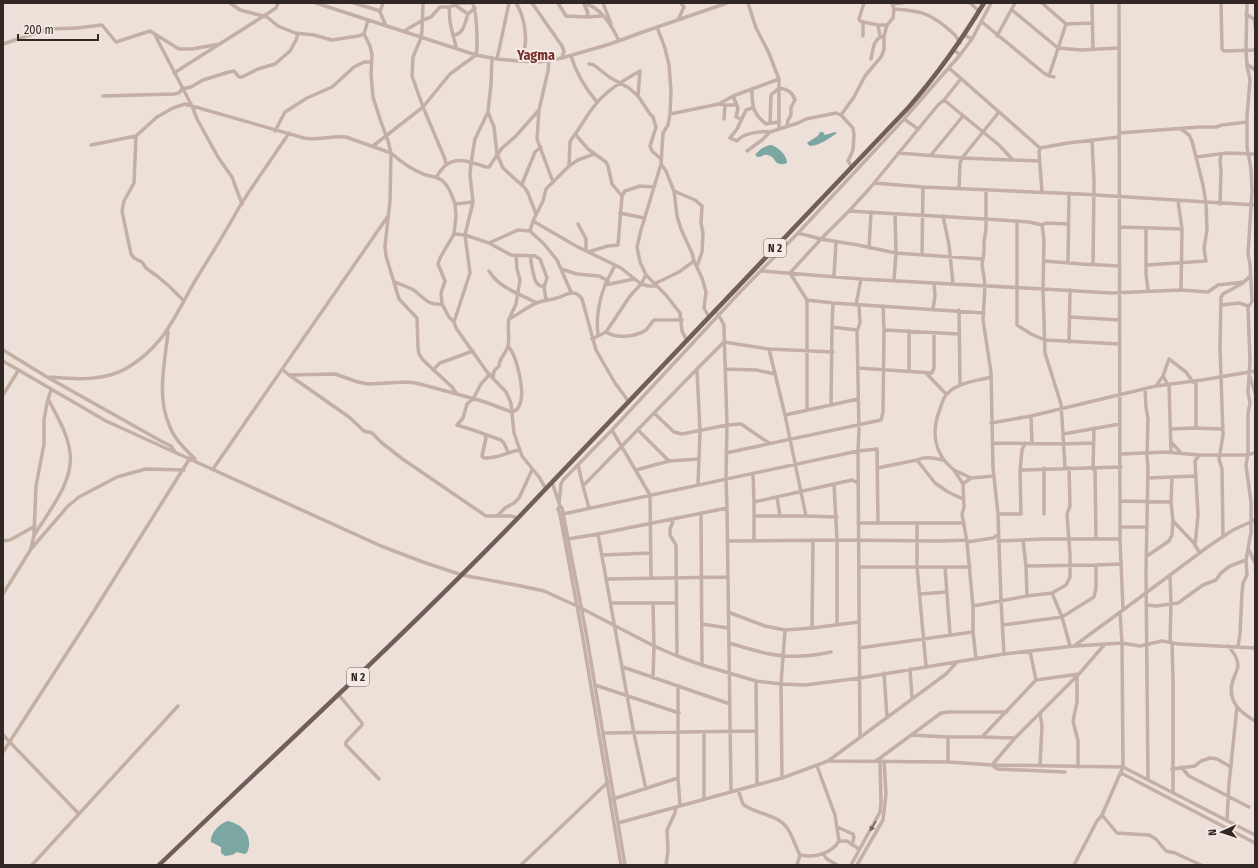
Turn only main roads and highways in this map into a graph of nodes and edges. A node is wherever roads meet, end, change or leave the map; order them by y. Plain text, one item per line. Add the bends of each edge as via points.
1 (984, 3) edge
2 (159, 865) edge

1 - 2 main road, N 2 via 960,43 917,98 717,313 710,317 462,575

